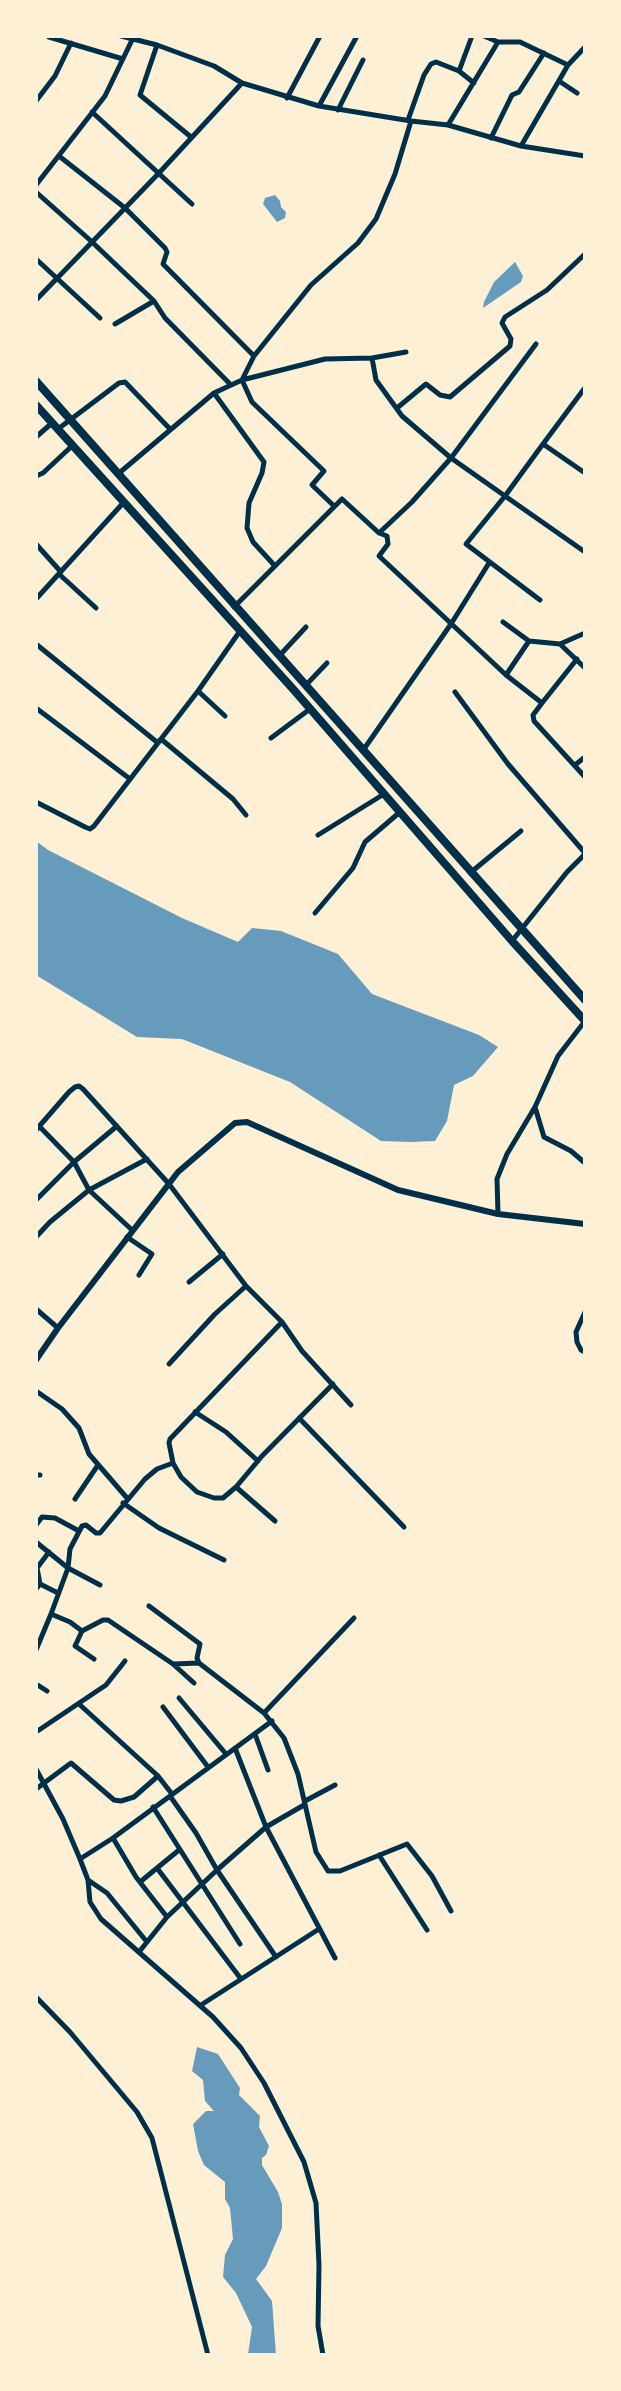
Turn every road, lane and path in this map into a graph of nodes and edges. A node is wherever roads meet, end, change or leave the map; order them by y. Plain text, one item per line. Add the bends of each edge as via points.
1 (48, 36) edge
2 (121, 36) edge
3 (320, 36) edge
4 (357, 36) edge
5 (472, 36) edge
6 (484, 36) edge
7 (133, 37) edge
8 (498, 42) junction
9 (71, 43) junction
10 (158, 45) junction
11 (585, 47) edge
12 (544, 53) junction
13 (123, 59) junction
14 (363, 60) dead end
15 (568, 65) junction
16 (459, 71) junction
17 (559, 81) junction
18 (242, 83) junction
19 (474, 83) junction
20 (577, 93) dead end
21 (287, 98) junction
22 (36, 101) edge
23 (319, 106) junction
24 (338, 110) junction
25 (92, 112) junction
26 (410, 121) junction
27 (448, 125) junction
28 (191, 137) junction
29 (491, 138) junction
30 (520, 146) junction
31 (59, 156) junction
32 (585, 156) edge
33 (159, 174) junction
34 (36, 185) edge
35 (36, 192) edge
36 (192, 204) dead end
37 (125, 208) junction
38 (91, 241) junction
39 (585, 254) edge
40 (36, 259) edge
41 (58, 277) junction
42 (36, 300) edge
43 (154, 302) junction
44 (100, 318) dead end
45 (115, 324) dead end
46 (536, 344) dead end
47 (406, 352) dead end
48 (254, 356) junction
49 (372, 358) junction
50 (242, 380) junction
51 (36, 381) edge
52 (231, 385) junction
53 (584, 389) edge
54 (214, 393) junction
55 (36, 405) edge
56 (397, 408) junction
57 (70, 419) junction
58 (55, 426) junction
59 (170, 429) junction
60 (36, 437) edge
61 (543, 444) junction
62 (73, 445) junction
63 (451, 458) junction
64 (585, 473) edge
65 (118, 474) junction
66 (36, 476) edge
67 (505, 496) junction
68 (124, 502) junction
69 (334, 506) junction
70 (379, 532) junction
71 (36, 544) edge
72 (179, 544) junction
73 (169, 552) junction
74 (585, 552) edge
75 (489, 563) junction
76 (275, 566) junction
77 (60, 573) junction
78 (36, 599) edge
79 (540, 600) dead end
80 (234, 607) junction
81 (96, 608) dead end
82 (503, 622) dead end
83 (451, 624) junction
84 (306, 627) dead end
85 (240, 631) junction
86 (585, 633) edge
87 (529, 642) junction
88 (36, 644) edge
89 (560, 644) junction
90 (280, 655) junction
91 (577, 659) junction
92 (327, 663) dead end
93 (585, 668) edge
94 (506, 675) junction
95 (306, 685) junction
96 (198, 691) junction
97 (455, 692) dead end
98 (542, 703) junction
99 (36, 708) edge
100 (310, 709) junction
101 (225, 716) dead end
102 (271, 738) dead end
103 (161, 739) junction
104 (364, 749) junction
105 (585, 757) edge
106 (575, 765) junction
107 (585, 777) edge
108 (130, 779) junction
109 (384, 794) junction
110 (36, 802) edge
111 (399, 812) junction
112 (246, 815) dead end
113 (520, 831) dead end
114 (318, 835) dead end
115 (585, 853) edge
116 (470, 873) junction
117 (315, 913) dead end
118 (521, 930) junction
119 (512, 941) junction
120 (585, 1000) edge
121 (585, 1021) edge
122 (535, 1107) junction
123 (117, 1126) junction
124 (38, 1128) edge
125 (147, 1159) junction
126 (74, 1162) junction
127 (585, 1163) edge
128 (169, 1184) junction
129 (89, 1190) junction
130 (36, 1200) edge
131 (498, 1214) junction
132 (585, 1224) edge
133 (132, 1230) junction
134 (36, 1237) edge
135 (127, 1237) junction
136 (223, 1254) junction
137 (140, 1275) dead end
138 (189, 1282) dead end
139 (246, 1286) junction
140 (36, 1310) edge
141 (585, 1312) edge
142 (282, 1322) junction
143 (58, 1328) junction
144 (585, 1352) edge
145 (36, 1360) edge
146 (169, 1364) dead end
147 (333, 1384) junction
148 (36, 1391) edge
149 (351, 1405) dead end
150 (195, 1412) junction
151 (299, 1418) junction
152 (258, 1461) junction
153 (173, 1463) junction
154 (98, 1465) junction
155 (236, 1486) junction
156 (127, 1498) junction
157 (75, 1499) dead end
158 (123, 1503) junction
159 (275, 1521) dead end
160 (36, 1525) edge
161 (404, 1527) dead end
162 (79, 1532) junction
163 (36, 1542) edge
164 (49, 1552) junction
165 (224, 1560) dead end
166 (36, 1568) edge
167 (68, 1568) junction
168 (100, 1585) dead end
169 (38, 1587) edge
170 (58, 1593) junction
171 (149, 1606) dead end
172 (51, 1614) junction
173 (354, 1618) dead end
174 (82, 1631) junction
175 (36, 1650) edge
176 (94, 1659) dead end
177 (125, 1661) dead end
178 (199, 1663) junction
179 (173, 1664) junction
180 (36, 1683) edge
181 (194, 1683) dead end
182 (47, 1690) dead end
183 (179, 1698) dead end
184 (79, 1704) junction
185 (163, 1707) dead end
186 (264, 1713) junction
187 (272, 1721) junction
188 (36, 1732) edge
189 (255, 1734) junction
190 (235, 1748) junction
191 (226, 1754) junction
192 (208, 1767) junction
193 (36, 1769) edge
194 (268, 1770) dead end
195 (158, 1776) junction
196 (44, 1783) junction
197 (335, 1785) dead end
198 (36, 1789) edge
199 (171, 1795) junction
200 (304, 1803) junction
201 (153, 1807) junction
202 (266, 1827) junction
203 (113, 1838) junction
204 (179, 1850) junction
205 (379, 1855) junction
206 (80, 1859) junction
207 (157, 1868) junction
208 (217, 1870) junction
209 (88, 1880) junction
210 (140, 1882) junction
211 (202, 1886) junction
212 (184, 1901) junction
213 (451, 1911) dead end
214 (167, 1917) junction
215 (319, 1929) junction
216 (427, 1930) dead end
217 (147, 1942) junction
218 (240, 1944) dead end
219 (139, 1952) junction
220 (276, 1957) junction
221 (335, 1958) dead end
222 (241, 1979) junction
223 (36, 1997) edge
224 (201, 2006) junction
225 (208, 2355) edge
226 (322, 2355) edge

1 - 9 street
2 - 7 street
3 - 21 street
4 - 23 street
5 - 16 street
6 - 8 street
7 - 10 street
7 - 13 street
8 - 12 street via 520,42
8 - 19 street
9 - 13 street
9 - 22 street via 55,76
10 - 18 street via 214,66
10 - 28 street via 140,95
11 - 15 street
12 - 15 street
12 - 29 street via 519,92 512,95
13 - 25 street via 105,96
14 - 24 street
15 - 17 street
16 - 19 street
16 - 26 street via 436,62 431,64
17 - 20 street
17 - 30 street
18 - 21 street
18 - 28 street
19 - 27 street
21 - 23 street
23 - 24 street
24 - 26 street
25 - 31 street
25 - 33 street
26 - 27 street
26 - 48 street via 395,174 376,219 358,243 311,285
27 - 29 street
28 - 33 street
29 - 30 street
30 - 32 street
31 - 34 street
31 - 37 street
33 - 36 street
33 - 37 street
35 - 38 street
37 - 38 street
37 - 48 street via 165,248 164,264
38 - 41 street
38 - 43 street
39 - 56 street via 547,290 505,317 502,323 511,339 510,346 450,397 440,395 426,384
40 - 41 street
41 - 42 street
41 - 44 street
43 - 45 street
43 - 52 street
46 - 63 street
47 - 49 street
48 - 50 street
49 - 50 street via 325,359
49 - 56 street via 376,380
50 - 52 street
50 - 69 street via 252,402 324,471 312,485
51 - 57 highway
52 - 54 street
53 - 61 street
54 - 59 street
54 - 76 street via 264,462 249,503 247,528 253,542
55 - 58 highway
56 - 63 street
57 - 58 street
57 - 59 street via 118,383 125,382
57 - 65 highway
58 - 60 street
58 - 62 highway
59 - 65 street
61 - 64 street
61 - 67 street
62 - 66 street
62 - 68 highway
63 - 67 street
63 - 70 street
65 - 72 highway
67 - 74 street
67 - 75 street via 466,544
68 - 73 highway
68 - 77 street
69 - 70 street via 342,499
69 - 76 street
70 - 83 street via 387,536 388,544 379,556
71 - 77 street
72 - 73 highway
72 - 80 highway
73 - 85 highway
75 - 79 street
75 - 83 street
76 - 80 street
77 - 78 street
77 - 81 street
80 - 90 highway
82 - 87 street
83 - 94 street
83 - 104 street
84 - 90 street
85 - 96 street
85 - 100 highway
86 - 89 street
87 - 89 street
87 - 94 street
88 - 103 street
89 - 91 street
90 - 95 highway
91 - 93 street
91 - 98 street
92 - 95 street
94 - 98 street
95 - 104 highway
96 - 101 street
96 - 103 street
97 - 115 street via 508,764
98 - 106 street via 533,714 534,721
99 - 108 street
100 - 102 street
100 - 109 highway
103 - 108 street
103 - 112 street via 233,799
104 - 116 highway
105 - 106 street
106 - 107 street
108 - 110 street via 90,829
109 - 111 highway
109 - 114 street
111 - 117 street via 365,842 353,868
111 - 119 highway
113 - 116 street
115 - 118 street
116 - 118 highway
118 - 119 street
118 - 120 highway
119 - 121 highway
121 - 122 street via 558,1056
122 - 127 street via 544,1137
122 - 131 street via 497,1179
123 - 124 street via 79,1086
123 - 125 street
123 - 126 street
124 - 126 street
125 - 128 street
125 - 129 street
126 - 129 street
126 - 130 street
128 - 131 street via 235,1123 247,1122 398,1190
128 - 133 street
128 - 136 street
129 - 133 street
129 - 134 street
131 - 132 street
133 - 135 street
135 - 137 street via 152,1254
135 - 143 street
136 - 138 street
136 - 139 street
139 - 142 street
139 - 146 street
140 - 143 street
141 - 144 street via 576,1332 577,1342
142 - 147 street
142 - 150 street
143 - 145 street
147 - 149 street
147 - 151 street
148 - 154 street via 62,1409 79,1428
150 - 152 street via 226,1432
150 - 153 street via 170,1439
151 - 152 street
151 - 161 street
152 - 155 street
153 - 155 street via 197,1492 223,1498
153 - 156 street via 157,1469
154 - 156 street
154 - 157 street
155 - 159 street
156 - 158 street
158 - 162 street via 100,1533 86,1525
158 - 165 street via 159,1528
160 - 162 street via 42,1517 55,1518
162 - 167 street via 70,1549
163 - 164 street
164 - 166 street
164 - 167 street
166 - 169 street
167 - 168 street
167 - 170 street
169 - 170 street
170 - 172 street
171 - 178 street via 200,1644
172 - 174 street
172 - 175 street
173 - 186 street
174 - 176 street via 75,1646
174 - 179 street via 108,1620
177 - 184 street via 109,1682
178 - 179 street
178 - 186 street
179 - 181 street
180 - 182 street
183 - 191 street
184 - 188 street
184 - 195 street
185 - 192 street
186 - 187 street
187 - 189 street
187 - 200 street via 284,1738
189 - 190 street
189 - 194 street
190 - 191 street
190 - 202 street
191 - 192 street
192 - 199 street
193 - 196 street
195 - 196 street via 134,1797 123,1801 114,1800 71,1763
195 - 199 street
196 - 198 street
196 - 206 street
197 - 200 street
199 - 201 street
199 - 208 street
200 - 202 street
200 - 205 street via 316,1852 328,1871 340,1871
201 - 203 street
201 - 204 street
202 - 208 street
202 - 215 street
203 - 206 street
203 - 210 street
204 - 207 street
204 - 211 street
205 - 213 street via 407,1844 432,1876
205 - 216 street
206 - 209 street
207 - 210 street
207 - 212 street
208 - 211 street
208 - 220 street
209 - 217 street via 107,1893
209 - 219 street via 90,1902 101,1919
210 - 214 street
211 - 212 street
211 - 218 street
212 - 214 street
212 - 222 street
214 - 217 street
215 - 220 street
215 - 221 street
217 - 219 street
219 - 224 street
220 - 222 street
222 - 224 street
223 - 225 street via 78,2041 136,2112 152,2138
224 - 226 street via 241,2048 264,2083 304,2162 316,2203

